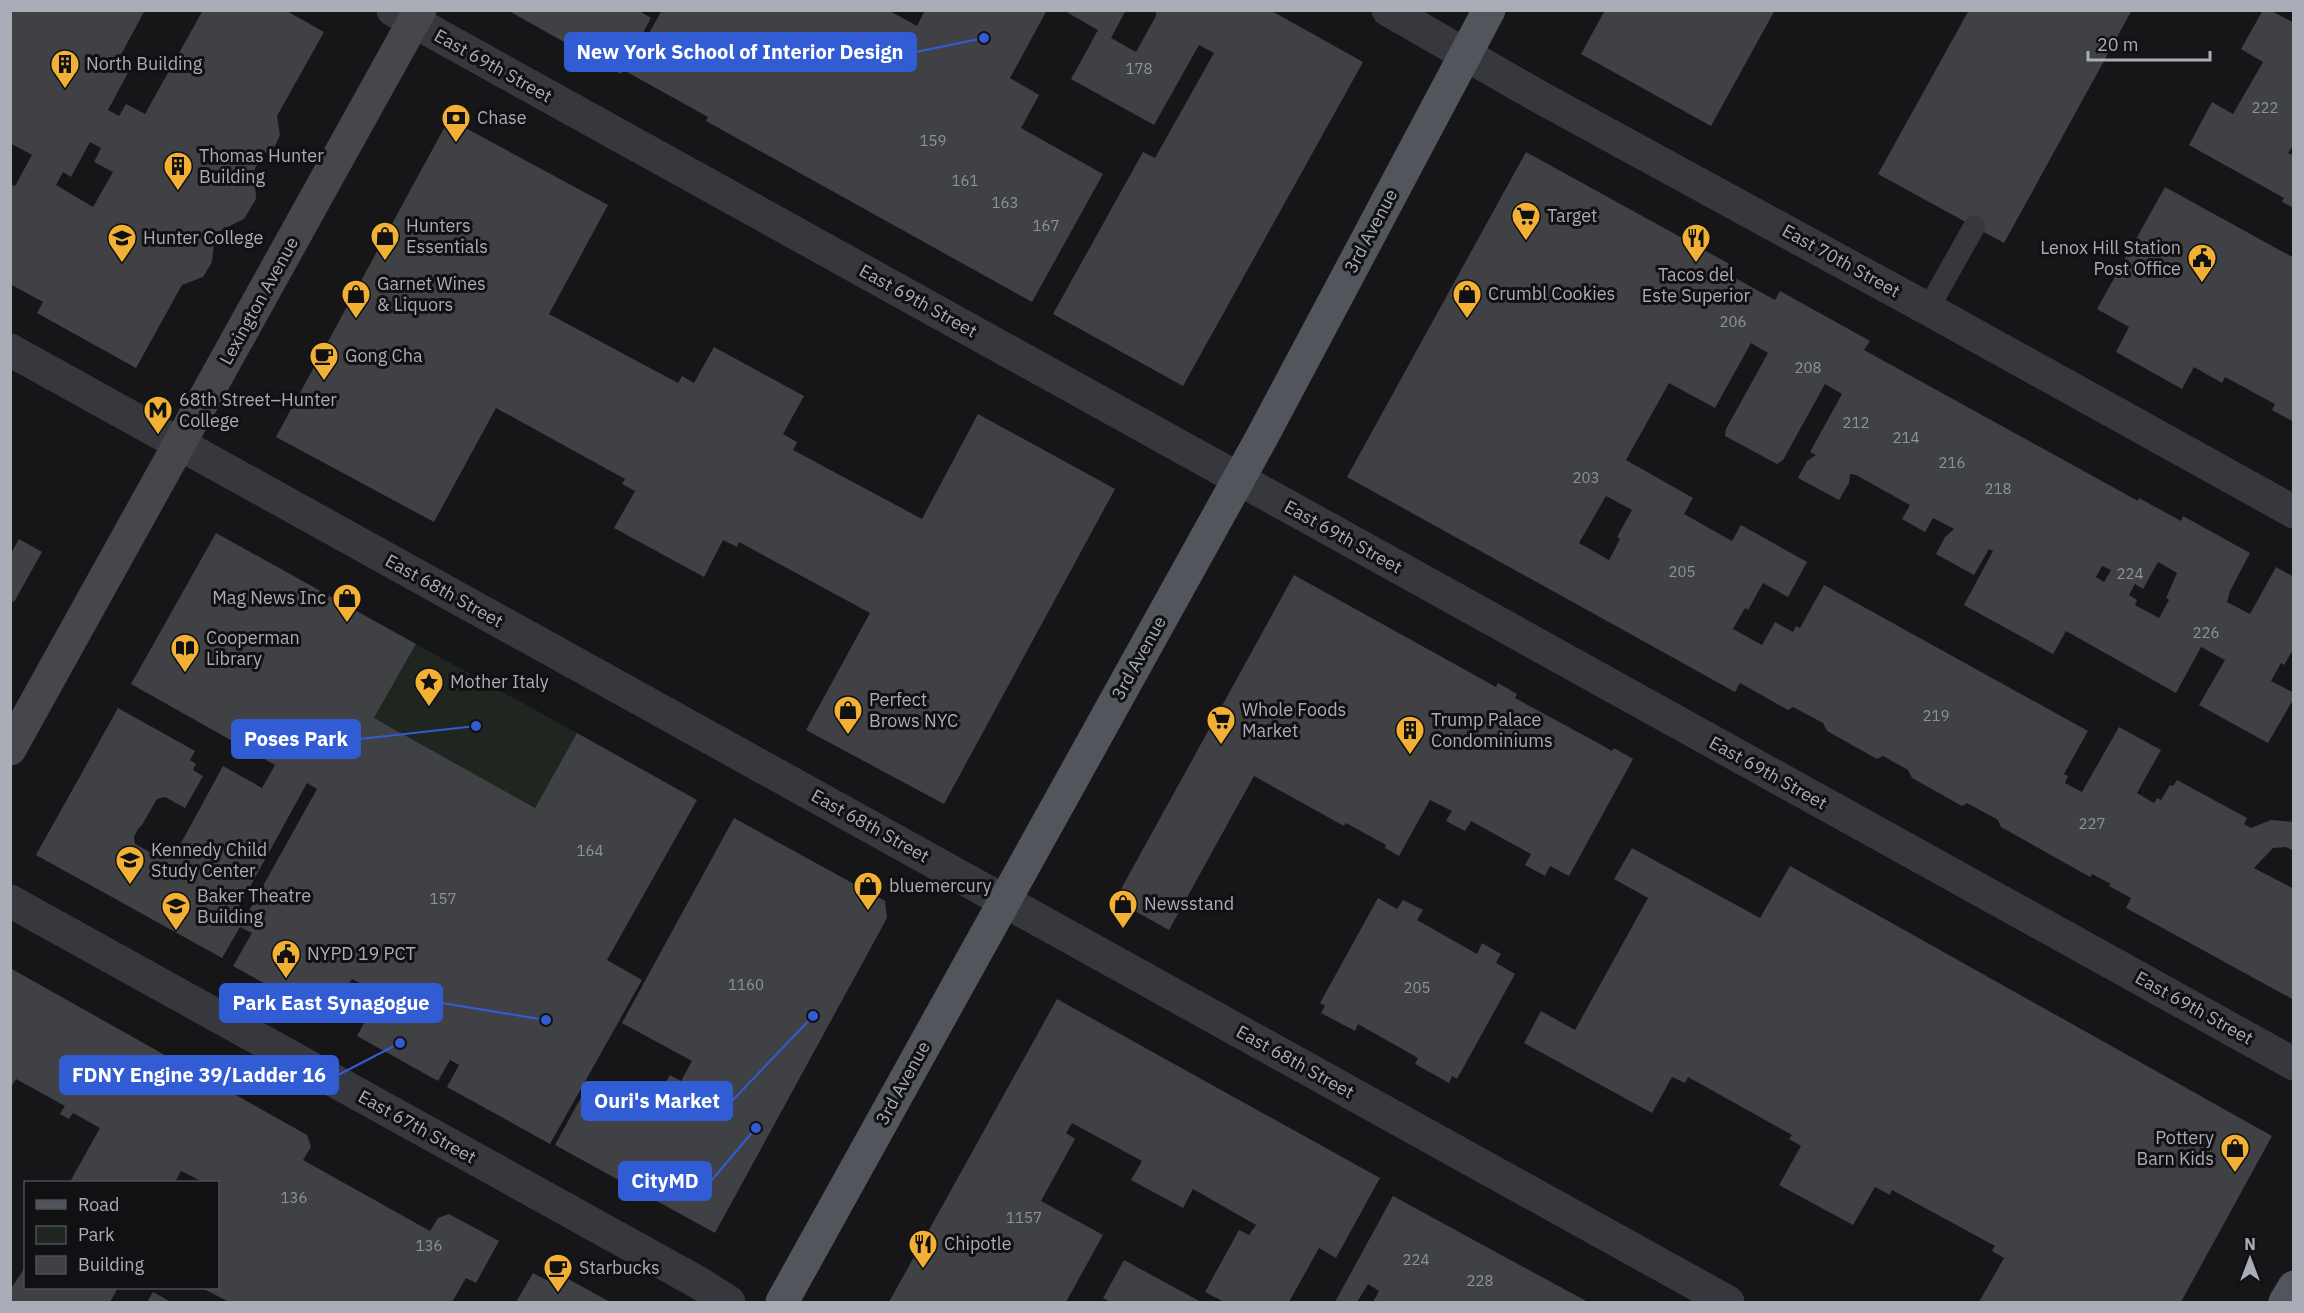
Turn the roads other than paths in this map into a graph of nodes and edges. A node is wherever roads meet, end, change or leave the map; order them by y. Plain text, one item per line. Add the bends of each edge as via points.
1 (1388, 10) edge
2 (1489, 10) edge
3 (409, 14) edge
4 (1465, 54) junction
5 (1974, 227) dead end
6 (1928, 309) junction
7 (10, 350) edge
8 (180, 443) junction
9 (1238, 478) junction
10 (2294, 512) edge
11 (10, 749) edge
12 (10, 901) edge
13 (1004, 901) junction
14 (2294, 1064) edge
15 (2294, 1287) edge
16 (729, 1302) edge
17 (782, 1302) edge
18 (1728, 1302) edge
19 (2285, 1302) edge

1 - 4 street, East 70th Street
2 - 4 main road, 3rd Avenue
3 - 8 main road, Lexington Avenue
3 - 9 street, East 69th Street
4 - 6 street, East 70th Street
4 - 9 main road, 3rd Avenue
5 - 6 lane
6 - 10 street, East 70th Street
7 - 8 street, East 68th Street
8 - 11 main road, Lexington Avenue
8 - 13 street, East 68th Street
9 - 13 main road, 3rd Avenue
9 - 14 street, East 69th Street
12 - 16 street, East 67th Street
13 - 17 main road, 3rd Avenue
13 - 18 street, East 68th Street
15 - 19 main road

